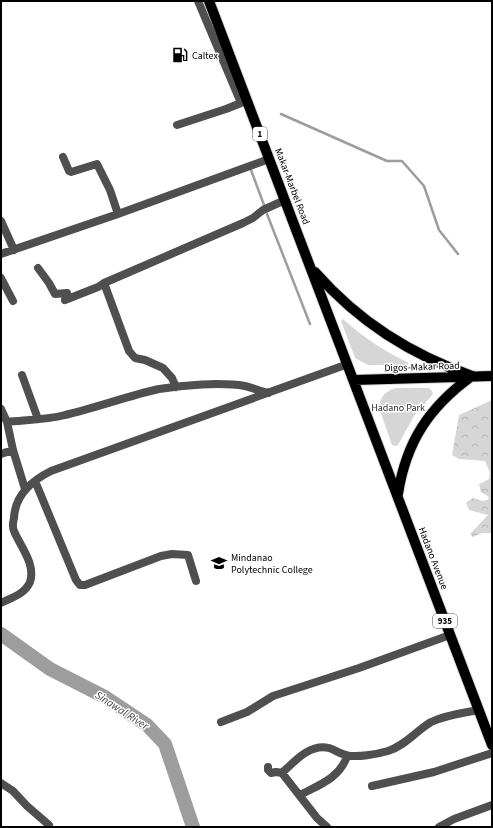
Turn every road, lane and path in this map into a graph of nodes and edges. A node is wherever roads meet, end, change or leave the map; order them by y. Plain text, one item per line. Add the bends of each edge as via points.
1 (198, 1) edge
2 (208, 1) edge
3 (244, 102) junction
4 (177, 125) dead end
5 (63, 157) dead end
6 (269, 159) junction
7 (285, 200) junction
8 (118, 214) junction
9 (1, 222) edge
10 (14, 250) junction
11 (1, 254) edge
12 (311, 267) junction
13 (38, 268) dead end
14 (1, 278) edge
15 (104, 282) junction
16 (12, 301) dead end
17 (348, 364) junction
18 (22, 376) dead end
19 (472, 376) junction
20 (492, 376) edge
21 (354, 380) junction
22 (176, 386) junction
23 (268, 393) junction
24 (1, 409) edge
25 (38, 419) junction
26 (7, 422) junction
27 (13, 450) junction
28 (1, 454) edge
29 (35, 481) junction
30 (25, 489) junction
31 (398, 497) junction
32 (196, 581) dead end
33 (1, 603) edge
34 (450, 635) junction
35 (479, 710) junction
36 (221, 722) dead end
37 (492, 745) edge
38 (492, 753) edge
39 (347, 756) junction
40 (268, 767) dead end
41 (282, 773) junction
42 (1, 783) edge
43 (372, 786) dead end
44 (300, 795) junction
45 (492, 805) edge
46 (49, 825) dead end
47 (327, 827) edge
48 (439, 827) edge

1 - 3 street
2 - 3 main road, Makar-Marbel Road / 1
3 - 4 street
3 - 6 main road, Makar-Marbel Road / 1
5 - 8 street via 71,172 96,164 110,190
6 - 7 main road, Makar-Marbel Road / 1
6 - 8 street
7 - 12 main road, Makar-Marbel Road / 1
7 - 15 street via 243,223
8 - 10 street
9 - 10 street
10 - 11 street
12 - 17 main road, Makar-Marbel Road / 1
12 - 19 main road via 344,303 383,333 426,358
13 - 15 street via 55,294 67,293 65,300 98,288
14 - 16 street
15 - 22 street via 129,351 135,358 163,368
17 - 21 main road, Makar-Marbel Road / 1
17 - 23 street
18 - 25 street
19 - 20 main road, Digos-Makar Road
19 - 21 main road, Digos-Makar Road
19 - 31 main road via 443,399 421,428 405,461
21 - 31 main road, Hadano Avenue / 935
22 - 23 street via 234,385
22 - 25 street via 65,415
23 - 29 street via 52,471
24 - 26 street
25 - 26 street
26 - 27 street
27 - 28 street
27 - 30 street
29 - 30 street
29 - 32 street via 80,585 172,554 188,555
30 - 33 street via 16,502 13,529 32,570 30,582 21,593
31 - 34 main road, Hadano Avenue / 935
34 - 35 main road, Hadano Avenue / 935
34 - 36 street via 273,696 247,712
35 - 37 main road, Hadano Avenue / 935
35 - 39 street via 441,718 430,723 389,751
38 - 43 street via 434,772
39 - 41 street via 326,748 314,749 293,762
39 - 44 street via 336,774
40 - 41 street via 271,773
41 - 44 street
42 - 46 street
44 - 47 street
45 - 48 street

